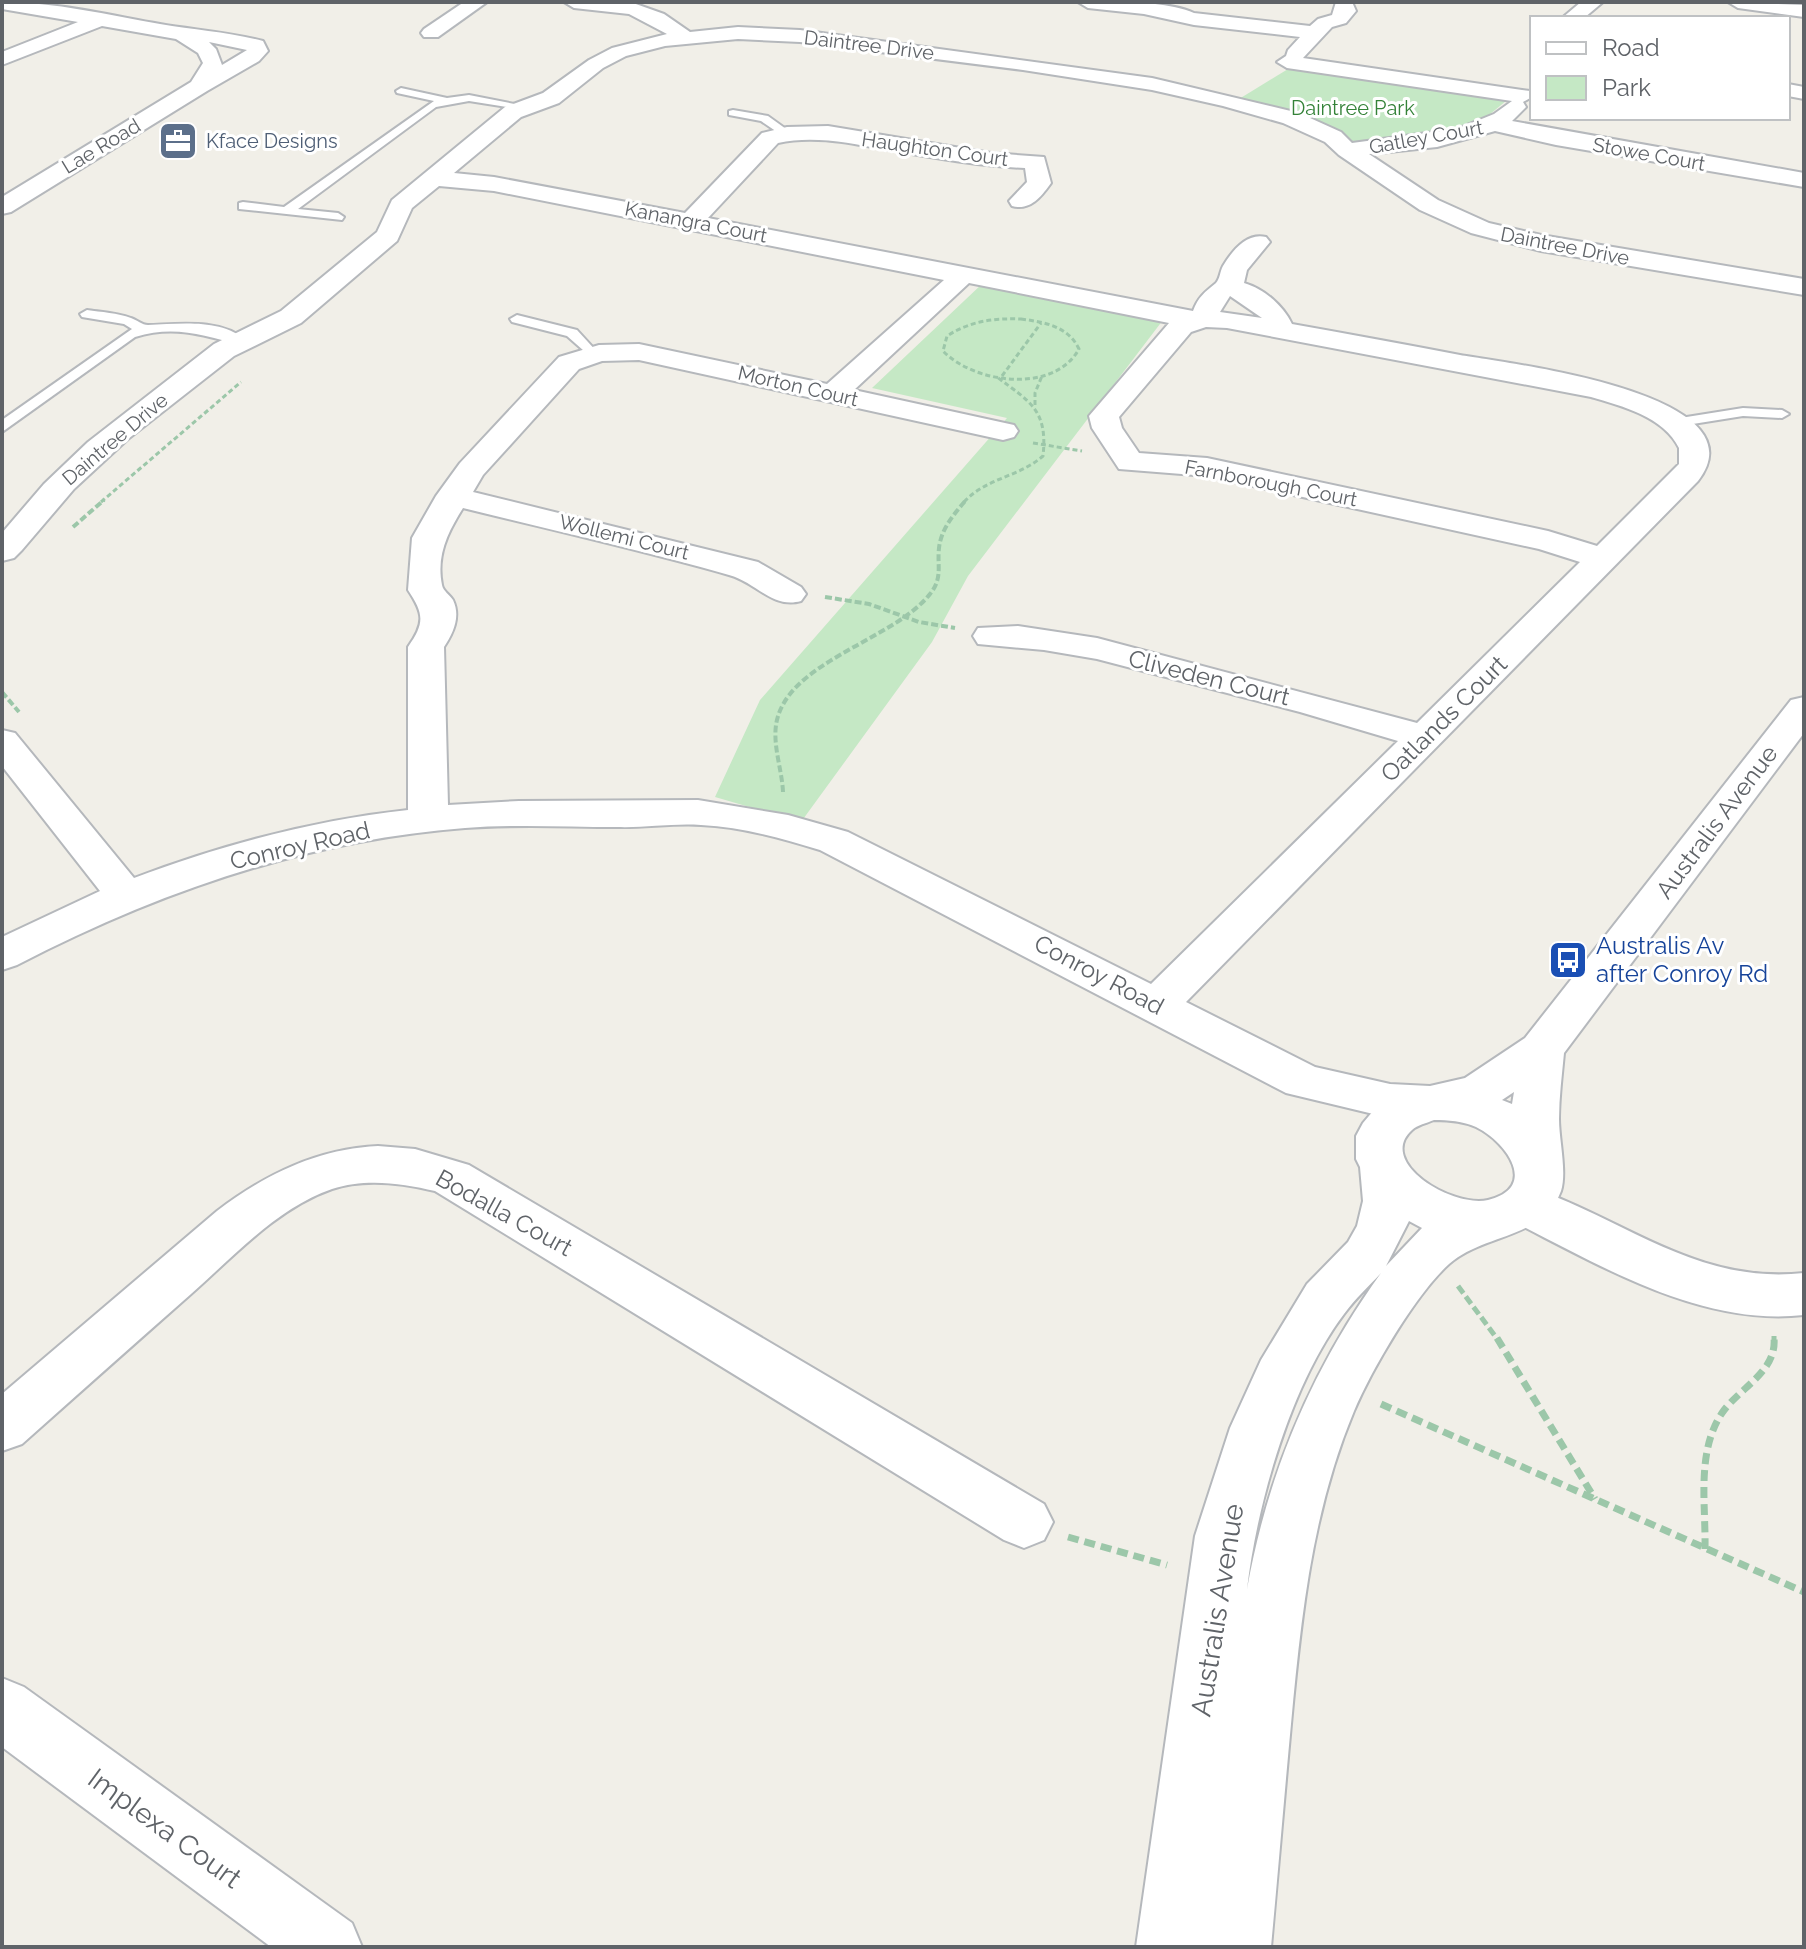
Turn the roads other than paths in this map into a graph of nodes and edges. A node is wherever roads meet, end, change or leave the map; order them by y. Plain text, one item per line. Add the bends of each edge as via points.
1 (477, 2) edge
2 (578, 2) edge
3 (1593, 2) edge
4 (1738, 2) edge
5 (2, 3) edge
6 (1099, 3) edge
7 (1346, 3) edge
8 (1804, 11) edge
9 (1575, 16) edge
10 (102, 20) junction
11 (1320, 28) junction
12 (431, 33) dead end
13 (182, 34) junction
14 (684, 37) junction
15 (2, 59) edge
16 (199, 86) junction
17 (1252, 88) dead end
18 (1527, 89) edge
19 (401, 91) dead end
20 (443, 100) junction
21 (1227, 100) junction
22 (525, 107) junction
23 (733, 113) dead end
24 (1495, 124) junction
25 (787, 134) junction
26 (1347, 150) junction
27 (433, 178) junction
28 (1804, 180) edge
29 (1021, 201) dead end
30 (243, 206) dead end
31 (2, 207) edge
32 (287, 211) junction
33 (338, 217) dead end
34 (692, 221) junction
35 (1257, 242) dead end
36 (959, 272) junction
37 (1804, 287) edge
38 (1230, 288) junction
39 (87, 314) dead end
40 (517, 319) dead end
41 (1200, 320) junction
42 (1279, 328) junction
43 (142, 329) junction
44 (240, 341) junction
45 (592, 354) junction
46 (833, 394) junction
47 (1782, 414) dead end
48 (1674, 423) junction
49 (2, 427) edge
50 (1003, 431) road end
51 (452, 496) junction
52 (2, 551) edge
53 (1603, 559) junction
54 (789, 594) road end
55 (991, 636) road end
56 (1804, 708) edge
57 (1425, 738) junction
58 (2, 741) edge
59 (616, 815) junction
60 (428, 820) junction
61 (894, 874) junction
62 (127, 897) junction
63 (2, 955) edge
64 (1157, 1005) junction
65 (1541, 1050) junction
66 (1303, 1081) junction
67 (1436, 1103) junction
68 (1536, 1156) junction
69 (1382, 1166) junction
70 (1509, 1212) junction
71 (1784, 1295) edge
72 (2, 1427) edge
73 (1024, 1522) road end
74 (2, 1709) edge
75 (328, 1947) edge
76 (1170, 1947) edge
77 (1237, 1947) edge

1 - 12 street
2 - 14 street via 650,13
3 - 9 street
4 - 8 street
5 - 10 street, Lae Road
6 - 11 street via 1181,17
7 - 11 street via 1339,19
10 - 13 street, Lae Road
10 - 15 street
11 - 18 street via 1281,68
13 - 16 street via 211,55 211,70
13 - 16 street, Lae Road via 229,38 256,45 258,51
14 - 21 street, Daintree Drive via 809,37 1093,75
14 - 22 street, Daintree Drive via 606,58 551,98
16 - 31 street, Lae Road
17 - 21 street
18 - 24 street, Gatley Court
19 - 20 lane
20 - 22 lane via 478,98
20 - 32 lane
21 - 26 street, Daintree Drive
22 - 27 street, Daintree Drive
23 - 25 lane, Haughton Court via 764,118
24 - 26 street, Gatley Court
24 - 28 street, Stowe Court
25 - 29 street, Haughton Court via 828,133 991,160 1036,162 1039,183
25 - 34 street via 770,138
26 - 37 street, Daintree Drive via 1444,213 1480,228
27 - 34 street, Kanangra Court via 494,184
27 - 44 street, Daintree Drive via 401,205 384,240 282,324
30 - 32 lane
32 - 33 lane
34 - 36 street, Kanangra Court
35 - 38 street via 1234,269
36 - 41 street, Kanangra Court
36 - 46 street via 956,283
38 - 41 street via 1210,298
38 - 42 street via 1250,294 1276,316
39 - 43 lane via 128,321
40 - 45 lane via 572,333
41 - 42 street
41 - 53 street, Farnborough Court via 1174,332 1107,410 1104,422 1130,462 1207,467 1548,541
42 - 48 street via 1588,387 1646,405
43 - 44 lane via 200,328
43 - 49 lane via 113,344
44 - 52 street, Daintree Drive via 73,472
45 - 46 street, Morton Court via 639,352
45 - 51 street, Morton Court via 563,369
46 - 50 street, Morton Court
47 - 48 lane via 1743,412
48 - 53 street, Oatlands Court via 1691,443 1694,463
51 - 54 street, Wollemi Court via 734,565
51 - 60 street, Morton Court via 428,538 425,590 411,606 411,633 426,647
53 - 57 street, Oatlands Court
55 - 57 street, Cliveden Court via 1076,643
56 - 65 street, Australis Avenue
57 - 64 street, Oatlands Court
58 - 62 street
59 - 60 street, Conroy Road via 532,813
59 - 61 street, Conroy Road
59 - 61 street, Conroy Road via 709,813 771,824 834,841
60 - 62 street, Conroy Road via 291,845
61 - 64 street, Conroy Road
62 - 63 street, Conroy Road
64 - 66 street, Conroy Road
65 - 67 street, Australis Avenue via 1482,1090
65 - 68 street
66 - 67 street, Conroy Road via 1390,1101
66 - 69 street, Conroy Road via 1349,1121
67 - 68 street via 1465,1105 1499,1118 1518,1131
67 - 69 street via 1402,1112 1388,1123 1380,1137
68 - 70 street via 1539,1183
69 - 70 street via 1401,1193 1428,1210 1460,1220
69 - 76 street, Australis Avenue via 1388,1201 1382,1229 1366,1256 1325,1299 1280,1376 1224,1536
70 - 71 street via 1693,1284
70 - 77 street via 1447,1235 1420,1261 1361,1343 1322,1415 1285,1532 1269,1628
72 - 73 street, Bodalla Court via 249,1213 306,1179 384,1162 452,1178
74 - 75 street, Implexa Court

